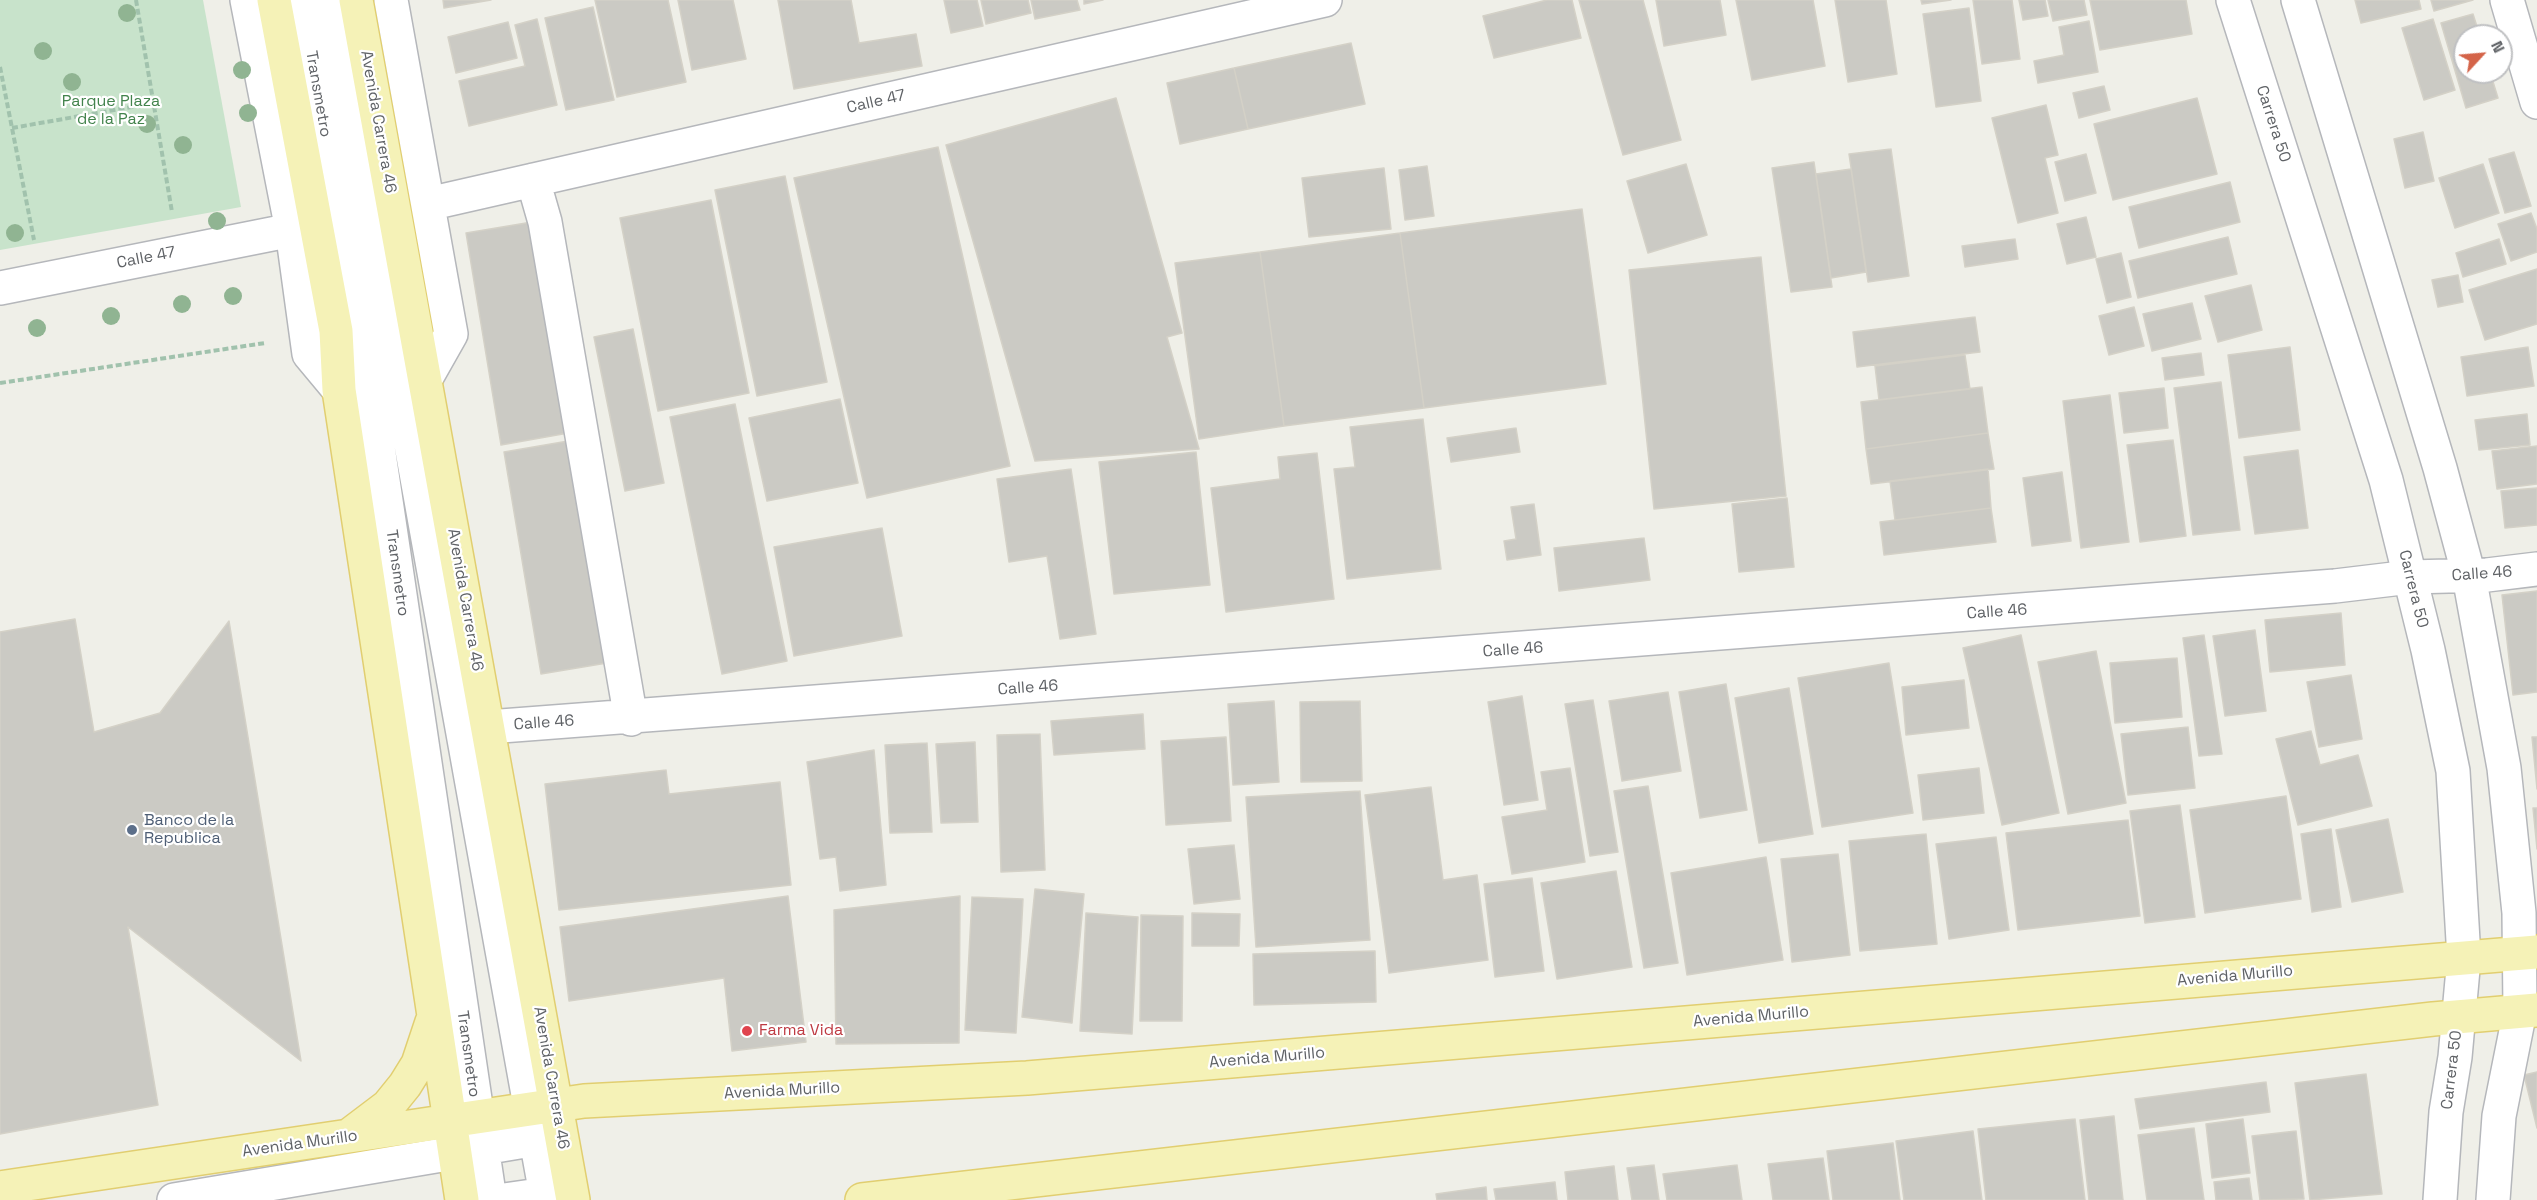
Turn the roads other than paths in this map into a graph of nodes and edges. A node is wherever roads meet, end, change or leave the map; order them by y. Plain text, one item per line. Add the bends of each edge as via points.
1 (247, 0) edge
2 (274, 0) edge
3 (301, 0) edge
4 (331, 0) edge
5 (356, 0) edge
6 (391, 0) edge
7 (1325, 0) edge
8 (2233, 0) edge
9 (2298, 0) edge
10 (2507, 0) edge
11 (2537, 102) edge
12 (533, 180) junction
13 (428, 204) junction
14 (292, 230) junction
15 (0, 288) edge
16 (375, 323) junction
17 (425, 380) junction
18 (339, 390) junction
19 (2537, 569) edge
20 (2469, 576) junction
21 (2410, 577) junction
22 (631, 719) junction
23 (488, 728) junction
24 (2529, 952) edge
25 (2464, 958) junction
26 (2528, 1010) edge
27 (2458, 1017) junction
28 (433, 1018) junction
29 (541, 1118) junction
30 (466, 1135) junction
31 (344, 1138) junction
32 (0, 1188) edge
33 (556, 1198) edge
34 (174, 1200) edge
35 (462, 1200) edge
36 (490, 1200) edge
37 (504, 1200) edge
38 (862, 1200) edge
39 (2440, 1200) edge
40 (2493, 1200) edge

1 - 14 street
2 - 16 main road, Avenida Carrera 46
3 - 16 street, Transmetro
4 - 16 street, Transmetro
5 - 16 main road, Avenida Carrera 46
6 - 13 street
7 - 12 street, Calle 47
8 - 21 street, Carrera 50 via 2386,480
9 - 20 street
10 - 11 street
12 - 13 street, Calle 47
12 - 22 street via 545,222
13 - 17 street via 451,334
14 - 15 street, Calle 47
14 - 18 street via 309,354
16 - 17 main road, Avenida Carrera 46
16 - 18 main road, Avenida Carrera 46
16 - 29 street, Transmetro
16 - 30 street, Transmetro
17 - 23 main road, Avenida Carrera 46
18 - 28 main road, Avenida Carrera 46
19 - 20 street, Calle 46
20 - 21 street, Calle 46
20 - 24 street via 2504,768
21 - 22 street, Calle 46 via 2335,586
21 - 25 street, Carrera 50 via 2452,771
22 - 23 street, Calle 46
23 - 29 main road, Avenida Carrera 46
24 - 25 main road, Avenida Murillo
24 - 26 street
25 - 27 street, Carrera 50
25 - 29 main road, Avenida Murillo
26 - 27 main road
26 - 40 street via 2499,1116
27 - 38 main road
27 - 39 street, Carrera 50
28 - 30 main road, Avenida Carrera 46
28 - 31 main road via 418,1064 405,1085 374,1118
29 - 30 main road, Avenida Murillo
29 - 33 main road, Avenida Carrera 46
30 - 31 main road, Avenida Murillo
30 - 34 street
30 - 35 main road, Avenida Carrera 46
30 - 36 street, Transmetro
31 - 32 main road, Avenida Murillo
33 - 37 street

